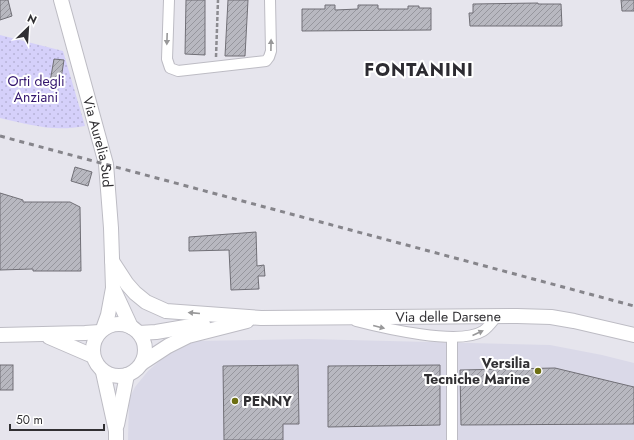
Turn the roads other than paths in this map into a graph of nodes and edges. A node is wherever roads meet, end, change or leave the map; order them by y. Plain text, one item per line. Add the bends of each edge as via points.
1 (61, 0) edge
2 (169, 0) edge
3 (270, 0) edge
4 (112, 262) junction
5 (113, 288) junction
6 (341, 316) junction
7 (498, 316) junction
8 (261, 318) junction
9 (233, 324) junction
10 (101, 330) junction
11 (135, 330) junction
12 (44, 334) junction
13 (0, 335) edge
14 (634, 335) edge
15 (452, 337) junction
16 (93, 356) junction
17 (142, 363) junction
18 (103, 372) junction
19 (127, 375) junction
20 (116, 435) edge
21 (452, 440) edge

1 - 4 street, Via Aurelia Sud via 106,164
2 -> 3 street via 167,59 169,66 178,71 268,60 271,51
4 - 5 street, Via Aurelia Sud
8 -> 4 street, Via delle Darsene via 166,311 158,308 135,293
5 - 10 street, Via Aurelia Sud via 108,315
5 - 11 street, Via Aurelia Sud
6 - 7 street, Via delle Darsene
6 - 8 street, Via delle Darsene
6 -> 15 street via 392,330
7 - 14 street, Via delle Darsene via 563,319
15 -> 7 street via 473,335 483,331
8 - 9 street, Via delle Darsene
9 - 11 street, Via delle Darsene via 209,323 156,332
9 - 17 street, Via delle Darsene via 188,336
10 - 11 street via 117,324
10 - 12 street via 85,334
10 - 16 street, Via Aurelia Sud via 93,343
11 - 17 street, Via Aurelia Sud via 145,347
12 - 13 street
12 - 16 street
15 - 21 street
16 - 18 street
17 - 19 street
18 - 19 street via 115,376
18 - 20 street
19 - 20 street

